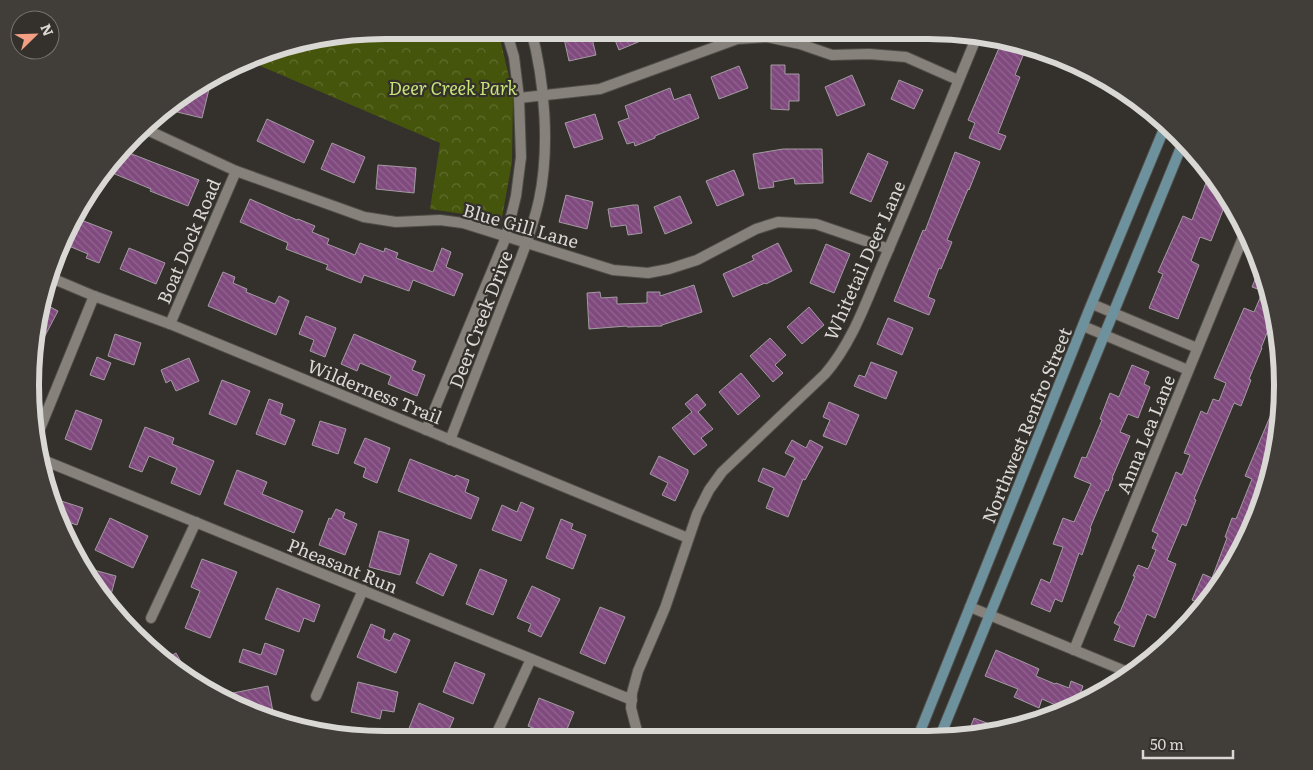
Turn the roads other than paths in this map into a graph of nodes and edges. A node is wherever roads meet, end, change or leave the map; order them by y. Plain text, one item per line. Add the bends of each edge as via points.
1 (509, 39) edge
2 (533, 39) edge
3 (737, 39) edge
4 (779, 39) edge
5 (974, 42) edge
6 (958, 80) junction
7 (542, 94) junction
8 (519, 98) junction
9 (150, 131) edge
10 (1163, 131) edge
11 (1181, 149) edge
12 (236, 171) junction
13 (506, 237) junction
14 (1242, 239) edge
15 (527, 242) junction
16 (889, 249) junction
17 (55, 279) edge
18 (94, 296) junction
19 (1092, 304) junction
20 (1114, 313) junction
21 (170, 324) junction
22 (1083, 326) junction
23 (1104, 335) junction
24 (1197, 348) junction
25 (1188, 370) junction
26 (41, 426) edge
27 (426, 430) junction
28 (450, 440) junction
29 (47, 462) edge
30 (196, 522) junction
31 (688, 538) junction
32 (363, 590) junction
33 (970, 607) junction
34 (990, 615) junction
35 (151, 618) dead end
36 (1074, 650) junction
37 (531, 659) junction
38 (1123, 671) edge
39 (316, 696) dead end
40 (632, 700) junction
41 (498, 731) edge
42 (637, 731) edge
43 (920, 731) edge
44 (943, 731) edge

1 - 8 street, Deer Creek Drive
2 - 7 street, Deer Creek Drive
3 - 7 street via 600,89
4 - 6 street via 832,55 906,57
5 - 6 street, Whitetail Deer Lane
6 - 16 street, Whitetail Deer Lane
7 - 8 street
7 - 15 street, Deer Creek Drive via 545,154 539,200
8 - 13 street, Deer Creek Drive via 521,157
9 - 12 street, Blue Gill Lane
10 - 19 main road, Northwest Renfro Street
11 - 20 main road
12 - 13 street, Blue Gill Lane via 364,217 396,222 440,220 463,223
12 - 21 street, Boat Dock Road
13 - 15 street, Blue Gill Lane
13 - 27 street, Deer Creek Drive
14 - 24 street, Anna Lea Lane
15 - 16 street, Blue Gill Lane via 613,270 648,273 697,260 756,229 778,222 816,224
15 - 28 street, Deer Creek Drive
16 - 31 street, Whitetail Deer Lane via 851,336 836,361 722,472 697,514
17 - 18 street, Wilderness Trail
18 - 21 street, Wilderness Trail
18 - 26 street
19 - 20 street
19 - 22 main road, Northwest Renfro Street
20 - 23 main road
20 - 24 street
21 - 27 street, Wilderness Trail
22 - 23 street
22 - 33 main road, Northwest Renfro Street
23 - 25 street
23 - 34 main road
24 - 25 street, Anna Lea Lane
25 - 36 street, Anna Lea Lane
27 - 28 street, Wilderness Trail
28 - 31 street, Wilderness Trail
29 - 30 street, Pheasant Run
30 - 32 street, Pheasant Run
30 - 35 street
31 - 40 street, Whitetail Deer Lane via 666,608 638,671
32 - 37 street, Pheasant Run
32 - 39 street
33 - 34 street
33 - 43 main road, Northwest Renfro Street
34 - 36 street
34 - 44 main road
36 - 38 street
37 - 40 street, Pheasant Run
37 - 41 street
40 - 42 street, Whitetail Deer Lane

